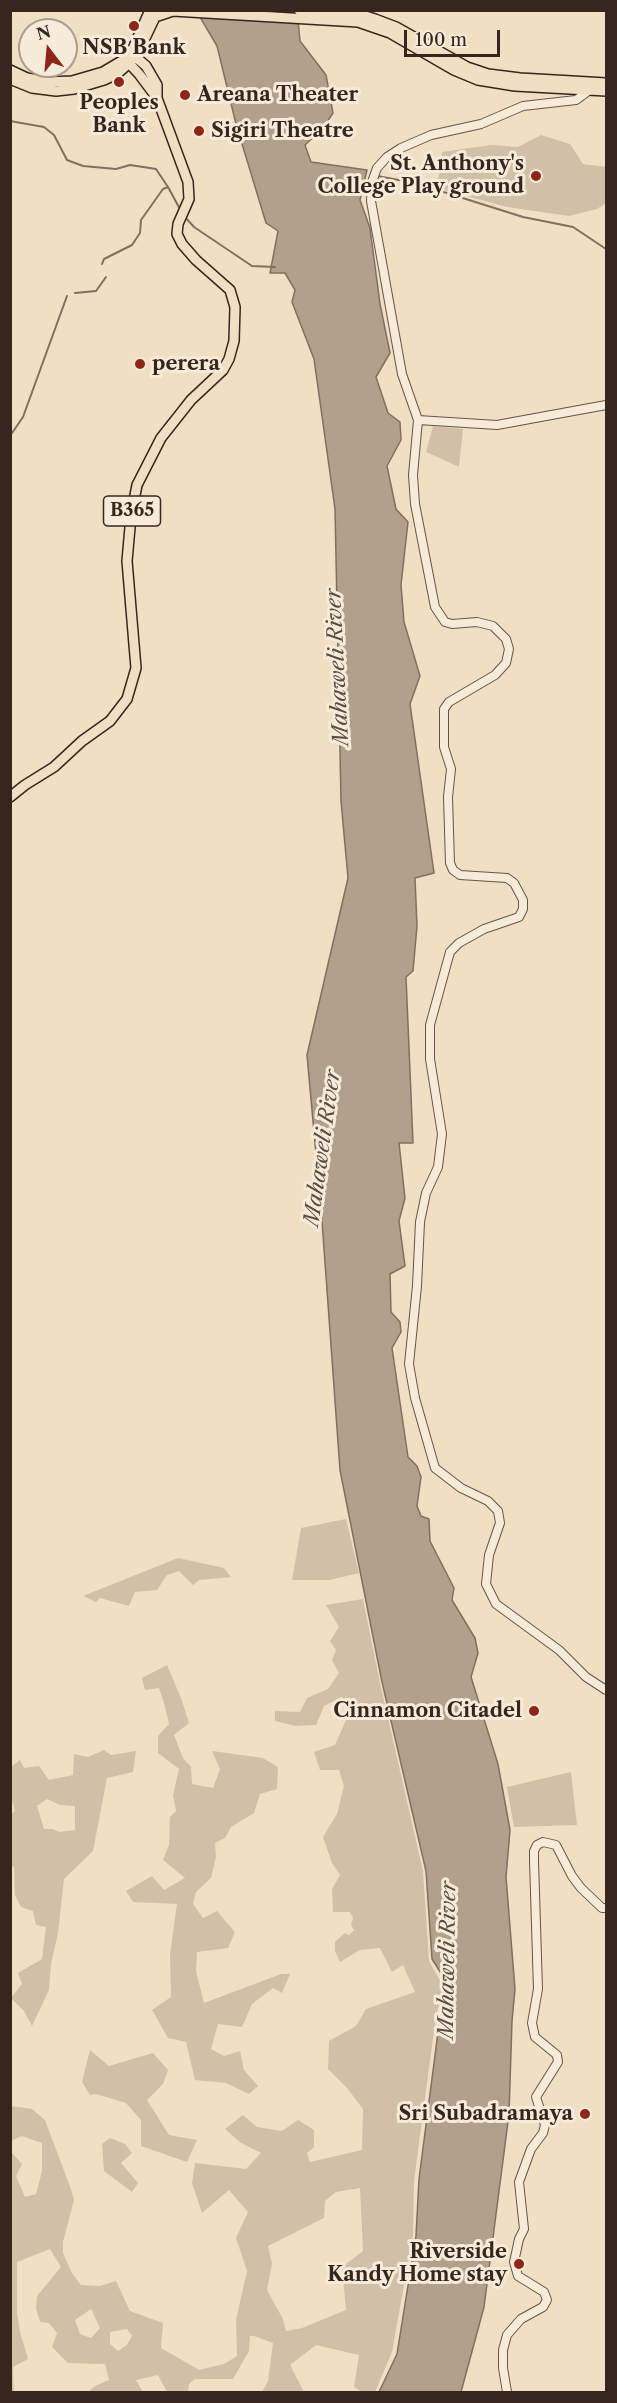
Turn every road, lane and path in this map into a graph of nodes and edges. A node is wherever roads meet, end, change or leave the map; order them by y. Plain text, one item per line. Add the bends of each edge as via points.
1 (299, 10) edge
2 (172, 11) edge
3 (190, 12) edge
4 (154, 13) edge
5 (328, 16) junction
6 (130, 58) junction
7 (10, 70) edge
8 (10, 79) edge
9 (606, 83) edge
10 (593, 86) junction
11 (606, 91) edge
12 (606, 405) edge
13 (418, 420) junction
14 (10, 798) edge
15 (606, 1690) edge
16 (606, 1908) edge
17 (507, 2392) edge

1 - 5 main road
2 - 3 main road
2 - 4 main road
3 - 5 main road
4 - 6 main road
5 - 10 main road via 376,27 478,80 515,86
6 - 7 main road via 94,76 64,82 40,82
6 - 8 main road via 111,77 74,89 39,89
6 - 14 main road, B365 via 146,66 157,85 157,98 187,175 190,194 177,234 196,260 225,284 233,296 235,333 223,370 161,438 137,485 127,561 136,668 127,699 110,721
9 - 10 main road
10 - 11 main road
10 - 13 street via 576,100 523,106 481,124 431,135 400,148 376,168 371,201 402,374
12 - 13 street via 496,425
13 - 15 street via 413,475 415,504 435,607 445,622 493,626 506,639 509,649 506,663 495,675 448,702 444,709 444,747 451,769 450,863 460,875 507,878 524,900 519,917 484,929 450,952 430,1026 430,1059 442,1134 438,1167 426,1193 420,1222 409,1364 435,1468 498,1511 500,1523 489,1555 486,1584 496,1604
16 - 17 street via 581,1888 556,1845 537,1845 534,1861 538,1989 532,2024 535,2037 557,2055 558,2062 536,2097 545,2125 519,2182 524,2229 514,2262 518,2276 544,2292 547,2300 507,2336 503,2350

